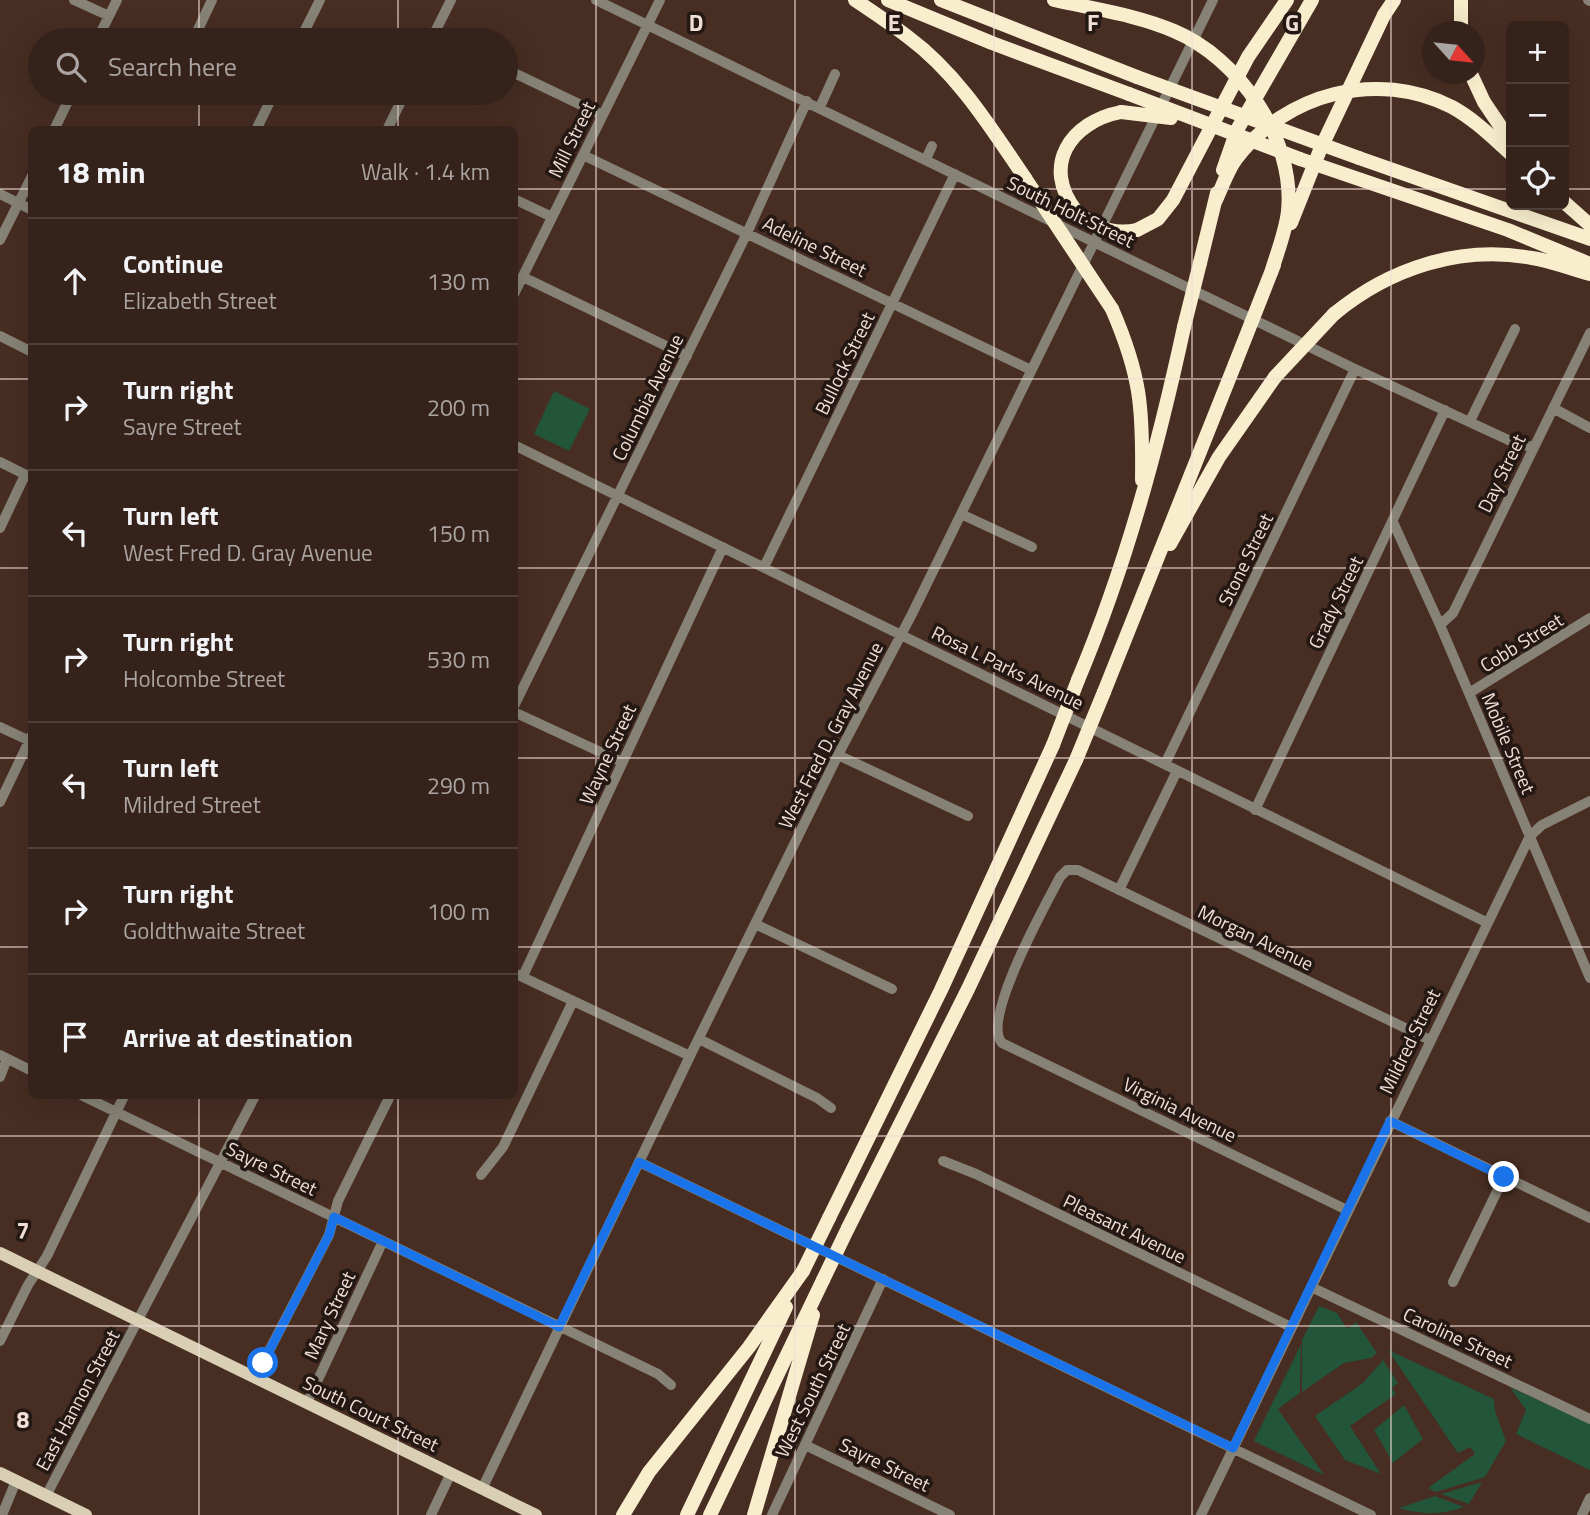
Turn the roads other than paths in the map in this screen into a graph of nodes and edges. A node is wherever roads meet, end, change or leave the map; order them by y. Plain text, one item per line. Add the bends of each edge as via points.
1 (74, 0) edge
2 (117, 0) edge
3 (212, 0) edge
4 (320, 0) edge
5 (451, 0) edge
6 (596, 0) edge
7 (660, 0) edge
8 (855, 0) edge
9 (888, 0) edge
10 (941, 0) edge
11 (1054, 0) edge
12 (1212, 0) edge
13 (1287, 0) edge
14 (1312, 0) edge
15 (1394, 0) edge
16 (1461, 0) edge
17 (109, 16) junction
18 (1461, 21) edge
19 (647, 24) junction
20 (103, 28) edge
21 (199, 28) edge
22 (306, 28) edge
23 (437, 28) edge
24 (518, 75) edge
25 (835, 75) dead end
26 (1476, 84) edge
27 (807, 101) junction
28 (66, 105) edge
29 (268, 105) edge
30 (399, 105) edge
31 (820, 107) junction
32 (602, 116) junction
33 (1203, 123) junction
34 (56, 126) edge
35 (258, 126) edge
36 (389, 126) edge
37 (1506, 135) edge
38 (932, 146) dead end
39 (1506, 150) edge
40 (583, 155) junction
41 (926, 159) junction
42 (955, 174) junction
43 (28, 184) edge
44 (0, 194) edge
45 (518, 202) edge
46 (1215, 202) junction
47 (18, 203) junction
48 (1569, 206) edge
49 (28, 208) edge
50 (552, 217) junction
51 (1590, 225) edge
52 (747, 233) junction
53 (1590, 239) edge
54 (0, 240) edge
55 (1094, 242) junction
56 (1586, 268) edge
57 (1271, 273) junction
58 (523, 277) junction
59 (518, 286) edge
60 (893, 303) junction
61 (1514, 329) dead end
62 (1590, 333) edge
63 (0, 336) edge
64 (28, 350) edge
65 (687, 356) junction
66 (1355, 369) junction
67 (1031, 370) junction
68 (1553, 408) junction
69 (1445, 410) junction
70 (1471, 421) junction
71 (1590, 428) edge
72 (518, 446) edge
73 (1533, 447) junction
74 (0, 462) edge
75 (28, 477) edge
76 (618, 495) junction
77 (1142, 499) junction
78 (961, 514) junction
79 (1393, 523) junction
80 (0, 528) edge
81 (723, 547) junction
82 (1032, 547) dead end
83 (764, 567) junction
84 (1143, 595) junction
85 (1590, 618) edge
86 (1440, 625) junction
87 (901, 634) junction
88 (1469, 693) junction
89 (518, 698) edge
90 (518, 714) edge
91 (0, 727) edge
92 (28, 738) edge
93 (28, 745) edge
94 (838, 755) junction
95 (622, 762) junction
96 (1165, 764) junction
97 (1177, 771) junction
98 (1590, 801) edge
99 (0, 802) edge
100 (1255, 810) junction
101 (968, 816) dead end
102 (1530, 836) junction
103 (1119, 890) junction
104 (1486, 922) junction
105 (755, 924) junction
106 (519, 974) edge
107 (1590, 978) edge
108 (892, 989) dead end
109 (573, 1001) junction
110 (699, 1039) junction
111 (999, 1039) joint
112 (1430, 1040) junction
113 (690, 1056) junction
114 (4, 1057) edge
115 (28, 1069) edge
116 (0, 1077) edge
117 (89, 1099) edge
118 (122, 1099) edge
119 (254, 1099) edge
120 (389, 1099) edge
121 (831, 1108) dead end
122 (116, 1112) junction
123 (1390, 1121) junction
124 (943, 1161) dead end
125 (639, 1162) junction
126 (222, 1163) junction
127 (481, 1175) dead end
128 (1504, 1177) junction
129 (1347, 1210) junction
130 (334, 1217) junction
131 (1590, 1218) edge
132 (383, 1241) junction
133 (0, 1252) edge
134 (37, 1271) junction
135 (803, 1271) junction
136 (883, 1279) junction
137 (823, 1280) junction
138 (1453, 1282) dead end
139 (1311, 1287) junction
140 (139, 1320) junction
141 (559, 1327) junction
142 (1291, 1327) junction
143 (0, 1340) edge
144 (255, 1378) junction
145 (671, 1385) dead end
146 (307, 1403) junction
147 (1590, 1419) edge
148 (804, 1445) junction
149 (1233, 1448) junction
150 (0, 1473) edge
151 (451, 1473) junction
152 (16, 1481) junction
153 (482, 1489) junction
154 (46, 1496) junction
155 (1590, 1498) edge
156 (2, 1515) edge
157 (86, 1515) edge
158 (431, 1515) edge
159 (536, 1515) edge
160 (623, 1515) edge
161 (687, 1515) edge
162 (710, 1515) edge
163 (754, 1515) edge
164 (772, 1515) edge
165 (950, 1515) edge
166 (1201, 1515) edge
167 (1371, 1515) edge
168 (1582, 1515) edge

1 - 17 street
2 - 17 street
3 - 21 street
4 - 22 street
5 - 23 street
6 - 19 street, South Holt Street
7 - 19 street, Mill Street
8 - 77 highway, bridge via 910,38 980,112 1112,309 1131,354 1139,390
9 - 33 highway, bridge
10 - 53 highway, bridge via 1359,158
11 - 57 highway, bridge via 1173,30 1216,56 1245,86 1274,132 1288,191 1288,212
12 - 55 street, West Fred D. Gray Avenue
13 - 33 highway, bridge via 1248,57 1173,200 1158,219 1137,230 1107,230 1090,224 1076,211 1061,183 1064,151 1085,125 1121,112
14 - 46 highway via 1237,130
15 - 57 highway, bridge via 1320,150
16 - 18 highway
17 - 20 street
19 - 27 street, South Holt Street
19 - 32 street, Mill Street
24 - 32 street
25 - 31 street
26 - 37 highway
27 - 31 street, South Holt Street
27 - 52 street, Columbia Avenue
28 - 34 street
29 - 35 street
30 - 36 street
31 - 41 street, South Holt Street
32 - 40 street, Mill Street
33 - 56 highway, bridge via 1508,230
38 - 41 street
39 - 46 highway via 1464,114 1437,100 1404,91 1351,90 1300,105 1256,135 1234,161
40 - 50 street, Mill Street
40 - 52 street, Adeline Street
41 - 42 street, South Holt Street
42 - 55 street, South Holt Street
42 - 60 street, Bullock Street
43 - 47 street
44 - 47 street
45 - 50 street
46 - 77 highway, bridge
47 - 49 street
47 - 54 street
48 - 51 highway
50 - 58 street, Mill Street
52 - 60 street, Adeline Street
52 - 65 street, Columbia Avenue
55 - 66 street, South Holt Street
55 - 67 street, West Fred D. Gray Avenue
56 - 84 highway, bridge via 1519,256 1458,257 1393,276 1360,294 1334,314 1275,377 1214,464
57 - 84 highway, bridge
58 - 59 street, Mill Street
58 - 65 street
60 - 67 street, Adeline Street
60 - 83 street, Bullock Street
61 - 70 street
62 - 68 street, Day Street
63 - 64 street
65 - 76 street, Columbia Avenue
66 - 69 street, South Holt Street
66 - 96 street, Stone Street
67 - 78 street, West Fred D. Gray Avenue
68 - 71 street
68 - 73 street, Day Street
69 - 70 street, South Holt Street
69 - 79 street, Grady Street
70 - 73 street, South Holt Street
72 - 76 street, Rosa L Parks Avenue
73 - 86 street, Day Street via 1453,613
74 - 75 street
75 - 80 street
76 - 81 street, Rosa L Parks Avenue
76 - 89 street, Columbia Avenue
77 - 135 highway, bridge via 1053,746 941,990
78 - 82 street
78 - 87 street, West Fred D. Gray Avenue
79 - 86 street, Mobile Street
79 - 100 street, Grady Street
81 - 83 street, Rosa L Parks Avenue
81 - 95 street, Wayne Street
83 - 87 street, Rosa L Parks Avenue
84 - 137 highway, bridge via 1076,760
85 - 88 street, Cobb Street
86 - 88 street, Mobile Street
87 - 94 street, West Fred D. Gray Avenue
87 - 96 street, Rosa L Parks Avenue
88 - 102 street, Mobile Street
90 - 95 street
91 - 92 street
93 - 99 street
94 - 101 street
94 - 105 street, West Fred D. Gray Avenue
95 - 106 street, Wayne Street
96 - 97 street, Rosa L Parks Avenue
97 - 100 street, Rosa L Parks Avenue
97 - 103 street
98 - 102 street, Mildred Street
100 - 104 street, Rosa L Parks Avenue
102 - 104 street, Mildred Street
102 - 107 street, Mobile Street
103 - 111 street, Morgan Avenue via 1078,870 1067,870 1060,877 1015,968 997,1028
103 - 112 street, Morgan Avenue
104 - 112 street, Mildred Street
105 - 108 street
105 - 110 street, West Fred D. Gray Avenue
106 - 109 street
109 - 113 street
109 - 127 street via 503,1147
110 - 113 street, West Fred D. Gray Avenue
110 - 121 street
111 - 129 street, Virginia Avenue
112 - 123 street, Mildred Street
113 - 125 street, West Fred D. Gray Avenue
114 - 115 street
114 - 116 street
117 - 122 street, Sayre Street
118 - 122 street
119 - 126 street, East Hannon Street
120 - 130 street
122 - 126 street, Sayre Street
122 - 134 street
123 - 128 street
123 - 129 street, Mildred Street
124 - 142 street, Pleasant Avenue
125 - 136 street
125 - 141 street, West Fred D. Gray Avenue
126 - 130 street, Sayre Street
126 - 140 street, East Hannon Street
128 - 131 street
128 - 138 street
129 - 139 street, Mildred Street
130 - 132 street, Sayre Street
130 - 144 street
132 - 141 street, Sayre Street
132 - 146 street, Mary Street
133 - 134 main road, South Court Street
134 - 140 main road, South Court Street
134 - 143 street
135 - 160 highway via 649,1472
135 - 161 highway
136 - 148 street, West South Street
136 - 149 street
137 - 162 highway
137 - 163 highway
139 - 142 street, Mildred Street
139 - 147 street, Caroline Street
140 - 144 main road, South Court Street
140 - 154 street, East Hannon Street
141 - 145 street, Sayre Street
141 - 153 street, West Fred D. Gray Avenue
142 - 149 street, Mildred Street
144 - 146 main road, South Court Street
146 - 151 main road, South Court Street
148 - 164 street, West South Street
148 - 165 street, Sayre Street
149 - 166 street, Mildred Street
149 - 167 street
150 - 152 main road
151 - 153 main road, South Court Street
151 - 158 street
152 - 154 main road
152 - 156 street
153 - 159 main road, South Court Street
154 - 157 main road
155 - 168 street

